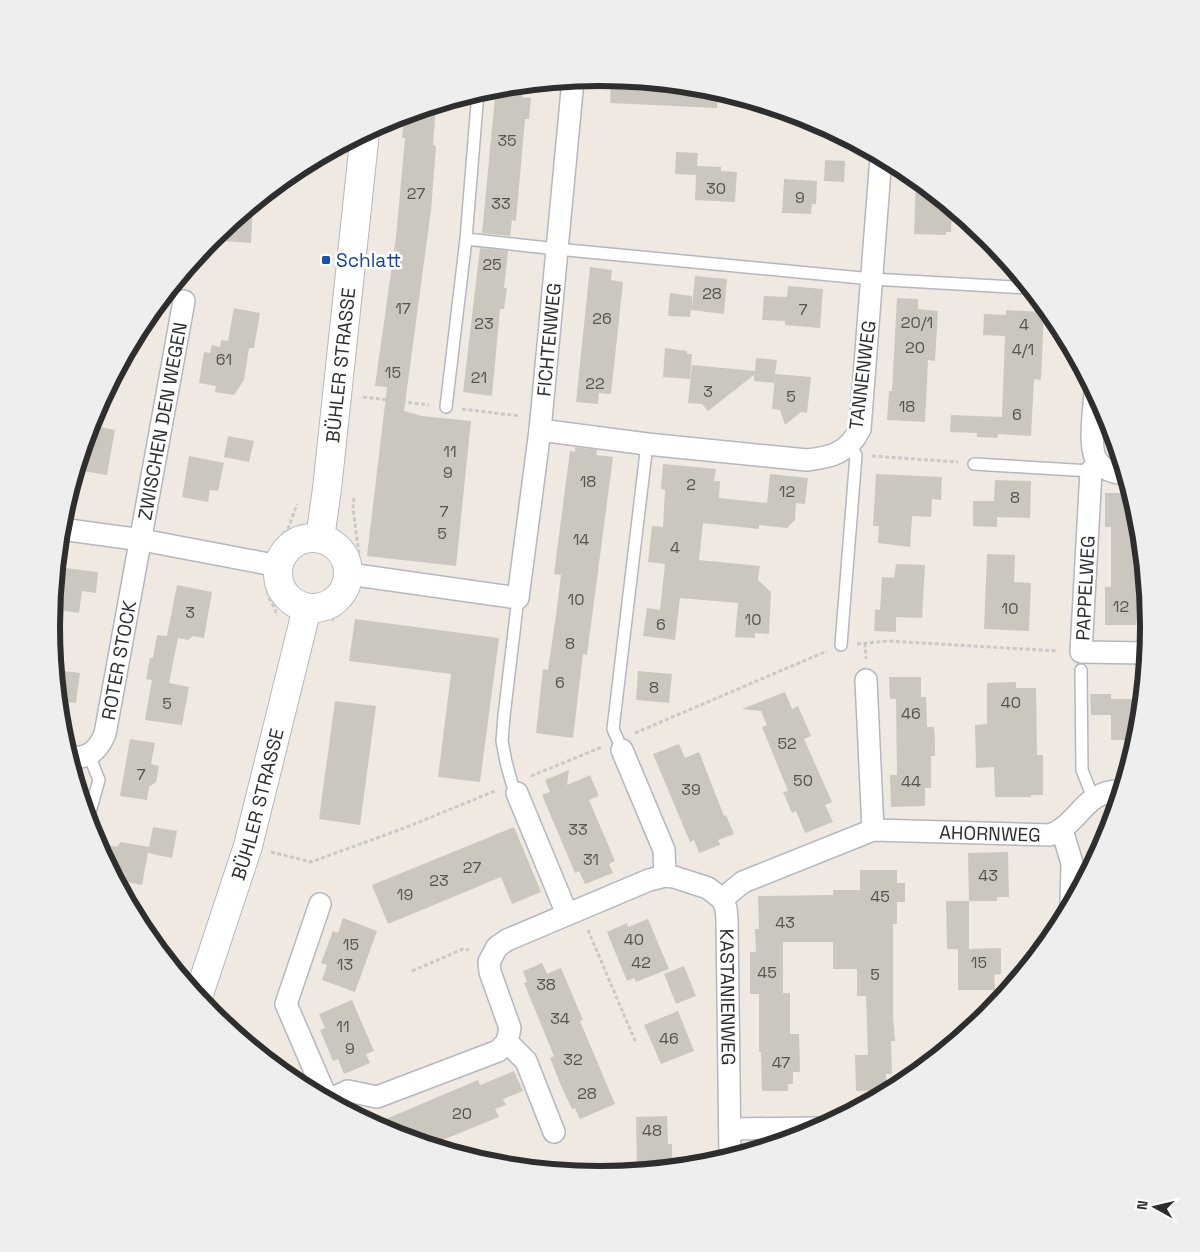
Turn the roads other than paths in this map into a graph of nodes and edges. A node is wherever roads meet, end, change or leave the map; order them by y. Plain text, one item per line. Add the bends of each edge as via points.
1 (571, 87) edge
2 (477, 100) edge
3 (365, 140) edge
4 (880, 165) edge
5 (466, 239) junction
6 (557, 249) junction
7 (872, 279) junction
8 (1020, 287) edge
9 (184, 302) dead end
10 (446, 407) dead end
11 (1094, 408) edge
12 (540, 430) junction
13 (647, 444) junction
14 (853, 450) junction
15 (974, 464) road end
16 (1095, 467) junction
17 (1118, 473) edge
18 (69, 530) edge
19 (320, 538) junction
20 (142, 540) junction
21 (278, 566) junction
22 (349, 574) junction
23 (518, 598) junction
24 (307, 608) junction
25 (841, 645) road end
26 (1139, 654) edge
27 (1081, 661) junction
28 (866, 680) dead end
29 (620, 745) joint
30 (79, 757) edge
31 (515, 788) joint
32 (1114, 791) edge
33 (1093, 798) junction
34 (91, 807) edge
35 (874, 830) junction
36 (1062, 830) junction
37 (665, 876) junction
38 (1072, 888) edge
39 (722, 899) junction
40 (320, 904) dead end
41 (573, 911) junction
42 (201, 989) edge
43 (507, 1042) junction
44 (324, 1090) edge
45 (335, 1097) edge
46 (798, 1128) edge
47 (730, 1129) junction
48 (554, 1132) dead end
49 (730, 1150) edge

1 - 6 street, FICHTENWEG
2 - 5 lane
3 - 19 street, BÜHLER STRASSE
4 - 7 street, TANNENWEG
5 - 6 lane
5 - 10 lane
6 - 7 lane
6 - 12 street, FICHTENWEG
7 - 8 lane
7 - 14 street, TANNENWEG via 860,429
9 - 20 street, ZWISCHEN DEN WEGEN
11 - 16 street, PAPPELWEG
12 - 13 street, TANNENWEG
12 - 23 street, FICHTENWEG
13 - 14 street, TANNENWEG via 806,460
13 - 29 lane via 613,729
14 - 25 lane
15 - 16 lane
16 - 17 street
16 - 27 street, PAPPELWEG
18 - 20 street, ZWISCHEN DEN WEGEN
19 - 21 street via 298,541 282,556
19 - 22 street via 341,551
20 - 21 street, ZWISCHEN DEN WEGEN
20 - 30 street, ROTER STOCK via 105,734 99,747
21 - 24 street via 278,580 284,593 294,603
22 - 23 street
22 - 24 street via 345,589 336,601 322,608
23 - 31 lane, FICHTENWEG via 502,741
24 - 42 street, BÜHLER STRASSE via 248,846
26 - 27 street, PAPPELWEG
27 - 33 lane via 1082,770
28 - 35 street
29 - 37 street via 664,850
30 - 34 lane via 99,780
31 - 41 street
32 - 33 street
33 - 36 street, AHORNWEG
35 - 36 street, AHORNWEG via 1039,836
35 - 39 street, AHORNWEG via 743,882
36 - 38 street via 1072,863
37 - 39 street via 708,888
37 - 41 street
39 - 47 street, KASTANIENWEG via 728,920
40 - 44 street via 286,1004
41 - 43 street via 506,940 492,954 490,972 510,1028
43 - 45 street via 498,1052 377,1097 348,1091
43 - 48 street via 526,1061
46 - 47 street
47 - 49 street, KASTANIENWEG

